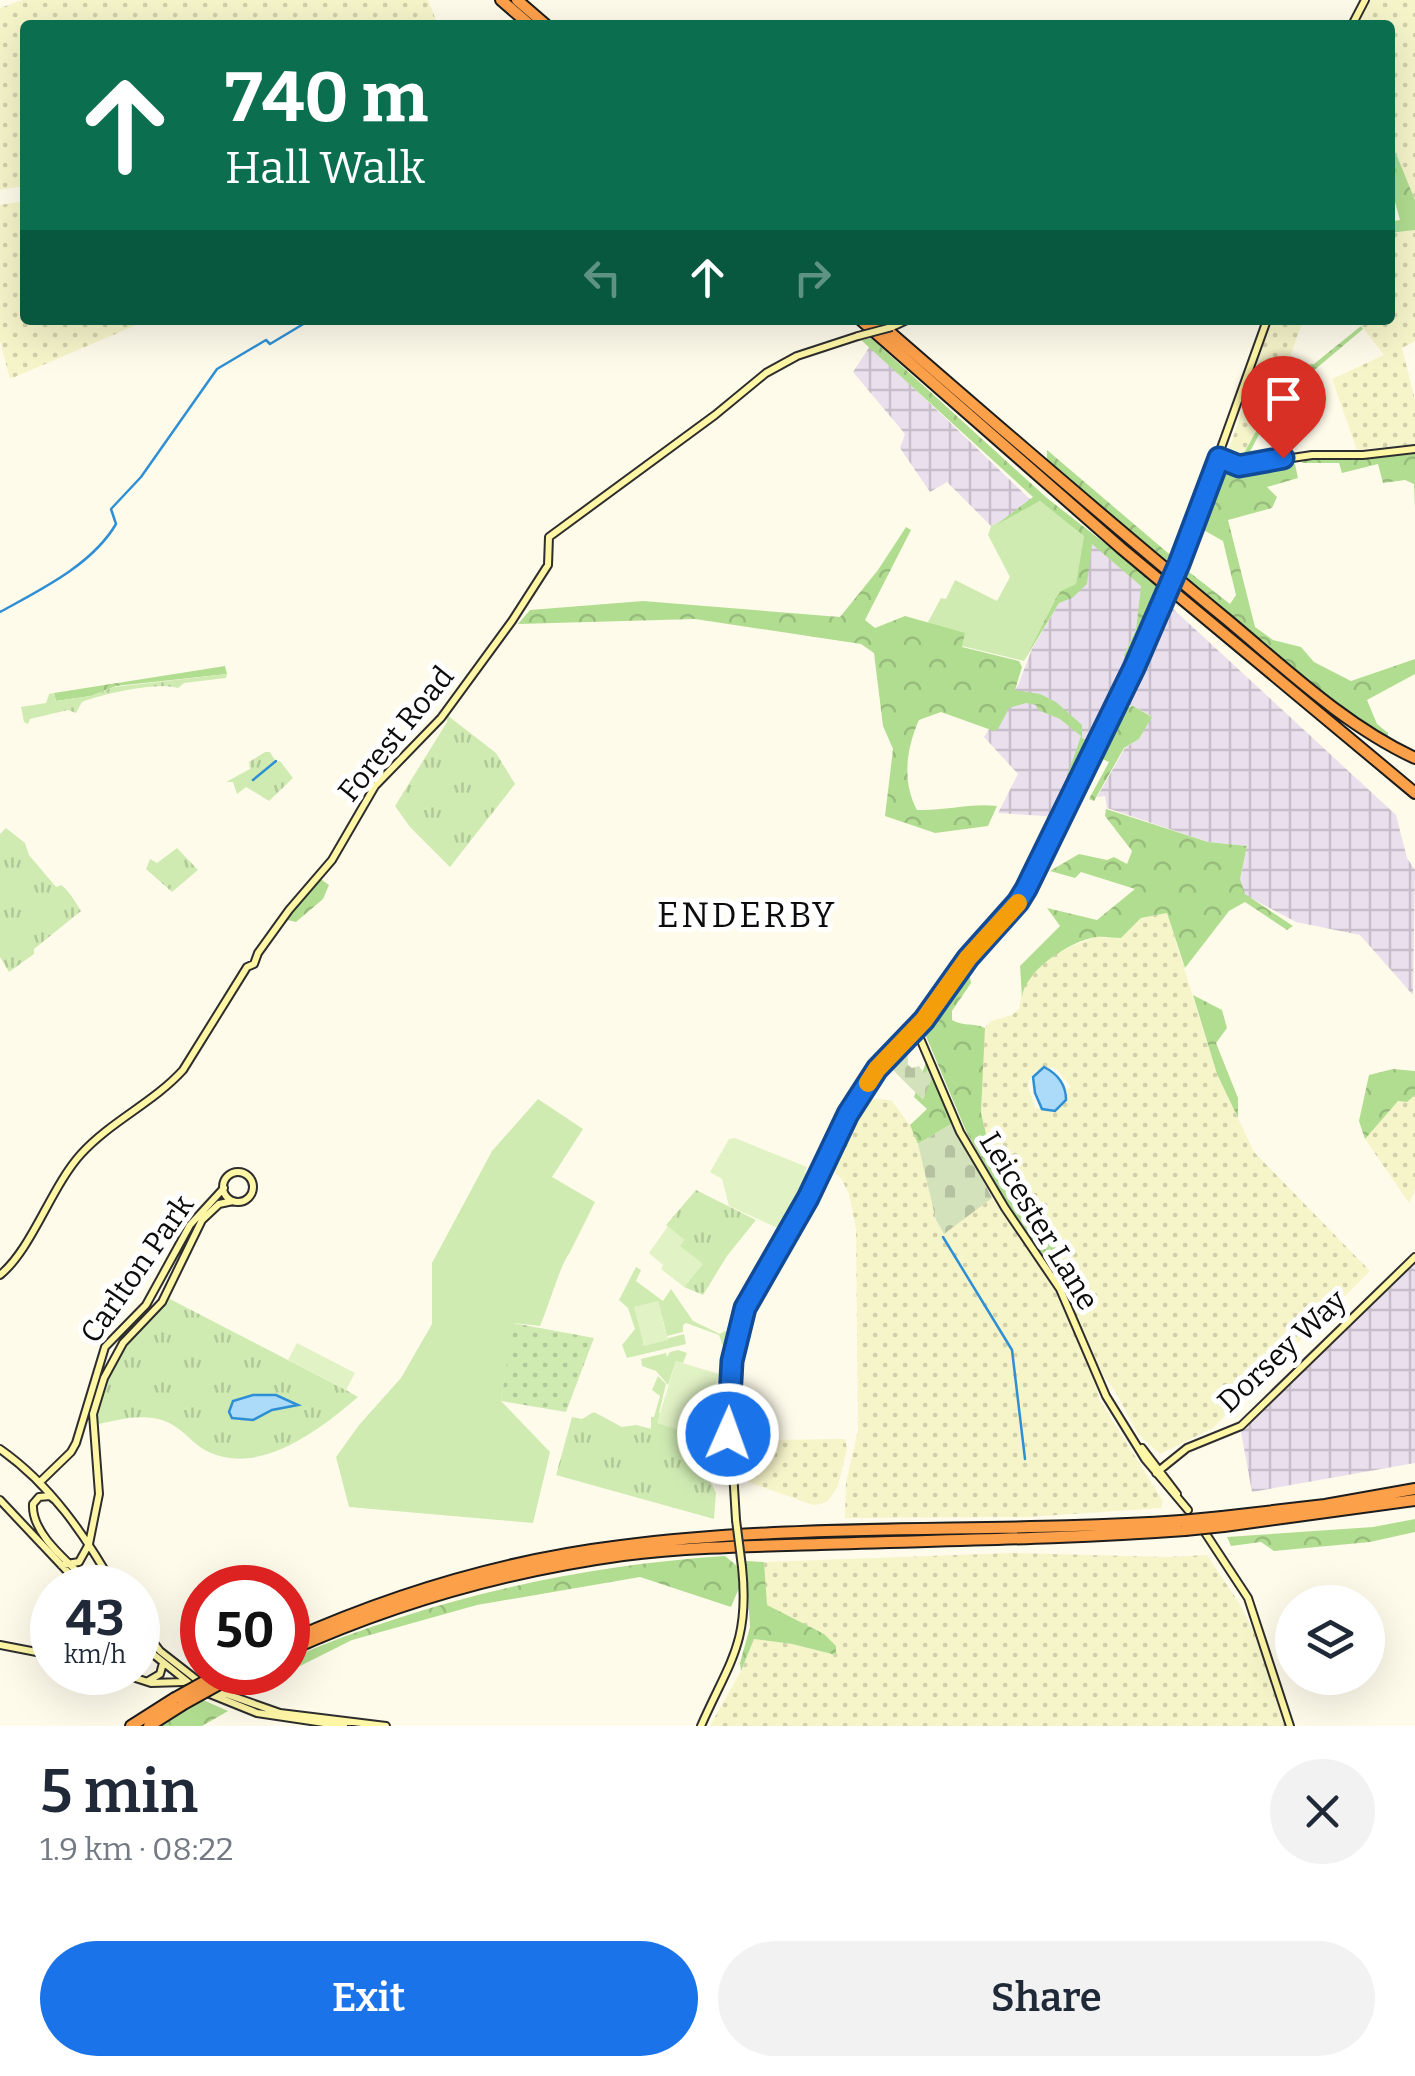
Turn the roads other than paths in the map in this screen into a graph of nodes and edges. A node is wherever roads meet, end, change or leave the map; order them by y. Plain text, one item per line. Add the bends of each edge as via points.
1 (502, 0) edge
2 (517, 0) edge
3 (524, 20) edge
4 (540, 20) edge
5 (867, 325) edge
6 (882, 325) edge
7 (896, 325) edge
8 (1265, 325) edge
9 (1415, 449) edge
10 (1219, 458) junction
11 (1415, 758) edge
12 (1415, 793) edge
13 (916, 1029) junction
14 (224, 1188) junction
15 (232, 1201) junction
16 (1415, 1257) edge
17 (0, 1275) edge
18 (1130, 1433) junction
19 (0, 1449) edge
20 (1149, 1456) junction
21 (1170, 1462) junction
22 (1158, 1472) junction
23 (1168, 1480) junction
24 (40, 1482) junction
25 (1415, 1490) edge
26 (0, 1500) edge
27 (1415, 1500) edge
28 (58, 1502) junction
29 (1188, 1510) junction
30 (1223, 1522) junction
31 (1183, 1526) junction
32 (89, 1544) junction
33 (72, 1564) junction
34 (61, 1565) joint
35 (101, 1565) edge
36 (310, 1631) edge
37 (310, 1642) edge
38 (0, 1645) edge
39 (30, 1651) edge
40 (160, 1651) edge
41 (162, 1661) joint
42 (160, 1674) edge
43 (180, 1676) edge
44 (189, 1695) edge
45 (217, 1695) edge
46 (178, 1702) junction
47 (234, 1702) junction
48 (131, 1726) edge
49 (148, 1726) edge
50 (344, 1726) edge
51 (386, 1726) edge
52 (701, 1726) edge
53 (1290, 1726) edge

1 - 3 highway
2 - 4 highway
5 - 12 highway
6 - 11 highway via 1332,706
7 - 17 street, Forest Road, bridge via 797,356 766,373 549,537 548,564 512,620 441,718 372,789 332,860 247,968 183,1070 84,1151
8 - 10 street
9 - 10 street via 1239,466
10 - 13 street, bridge via 1128,682 1024,894
13 - 18 street, Leicester Lane via 960,1132 1060,1289 1106,1396
13 - 52 street, bridge via 877,1069 848,1114 745,1308 729,1406 744,1609 733,1662
14 - 15 street
14 - 15 street via 233,1174 250,1178 248,1198
14 - 24 street, Carlton Park via 190,1225 146,1305 105,1347 76,1443
15 - 32 street, Carlton Park via 202,1220 157,1310 124,1343 104,1378 94,1405 100,1478
16 - 21 street, Dorsey Way via 1241,1426
18 - 20 street, Leicester Lane
18 - 22 street, Leicester Lane
19 - 24 street
20 - 21 street
20 - 22 street, Leicester Lane
21 - 22 street, Dorsey Way
21 - 23 street
22 - 23 street, Leicester Lane
22 - 29 street, Leicester Lane
23 - 29 street, Leicester Lane
24 - 28 street
25 - 30 highway
26 - 34 street
27 - 30 highway
28 - 32 street
28 - 33 street via 39,1497 32,1516
29 - 53 street, Leicester Lane via 1246,1592
30 - 31 highway, bridge
31 - 36 highway via 741,1536 620,1546 466,1577
31 - 37 highway via 624,1555 452,1591
32 - 33 street via 84,1558
32 - 35 street
33 - 34 street
38 - 39 street
40 - 47 street
41 - 42 street
41 - 43 street
44 - 46 highway, bridge
45 - 47 street
46 - 48 highway
46 - 49 highway
47 - 50 street via 277,1718
47 - 51 street

